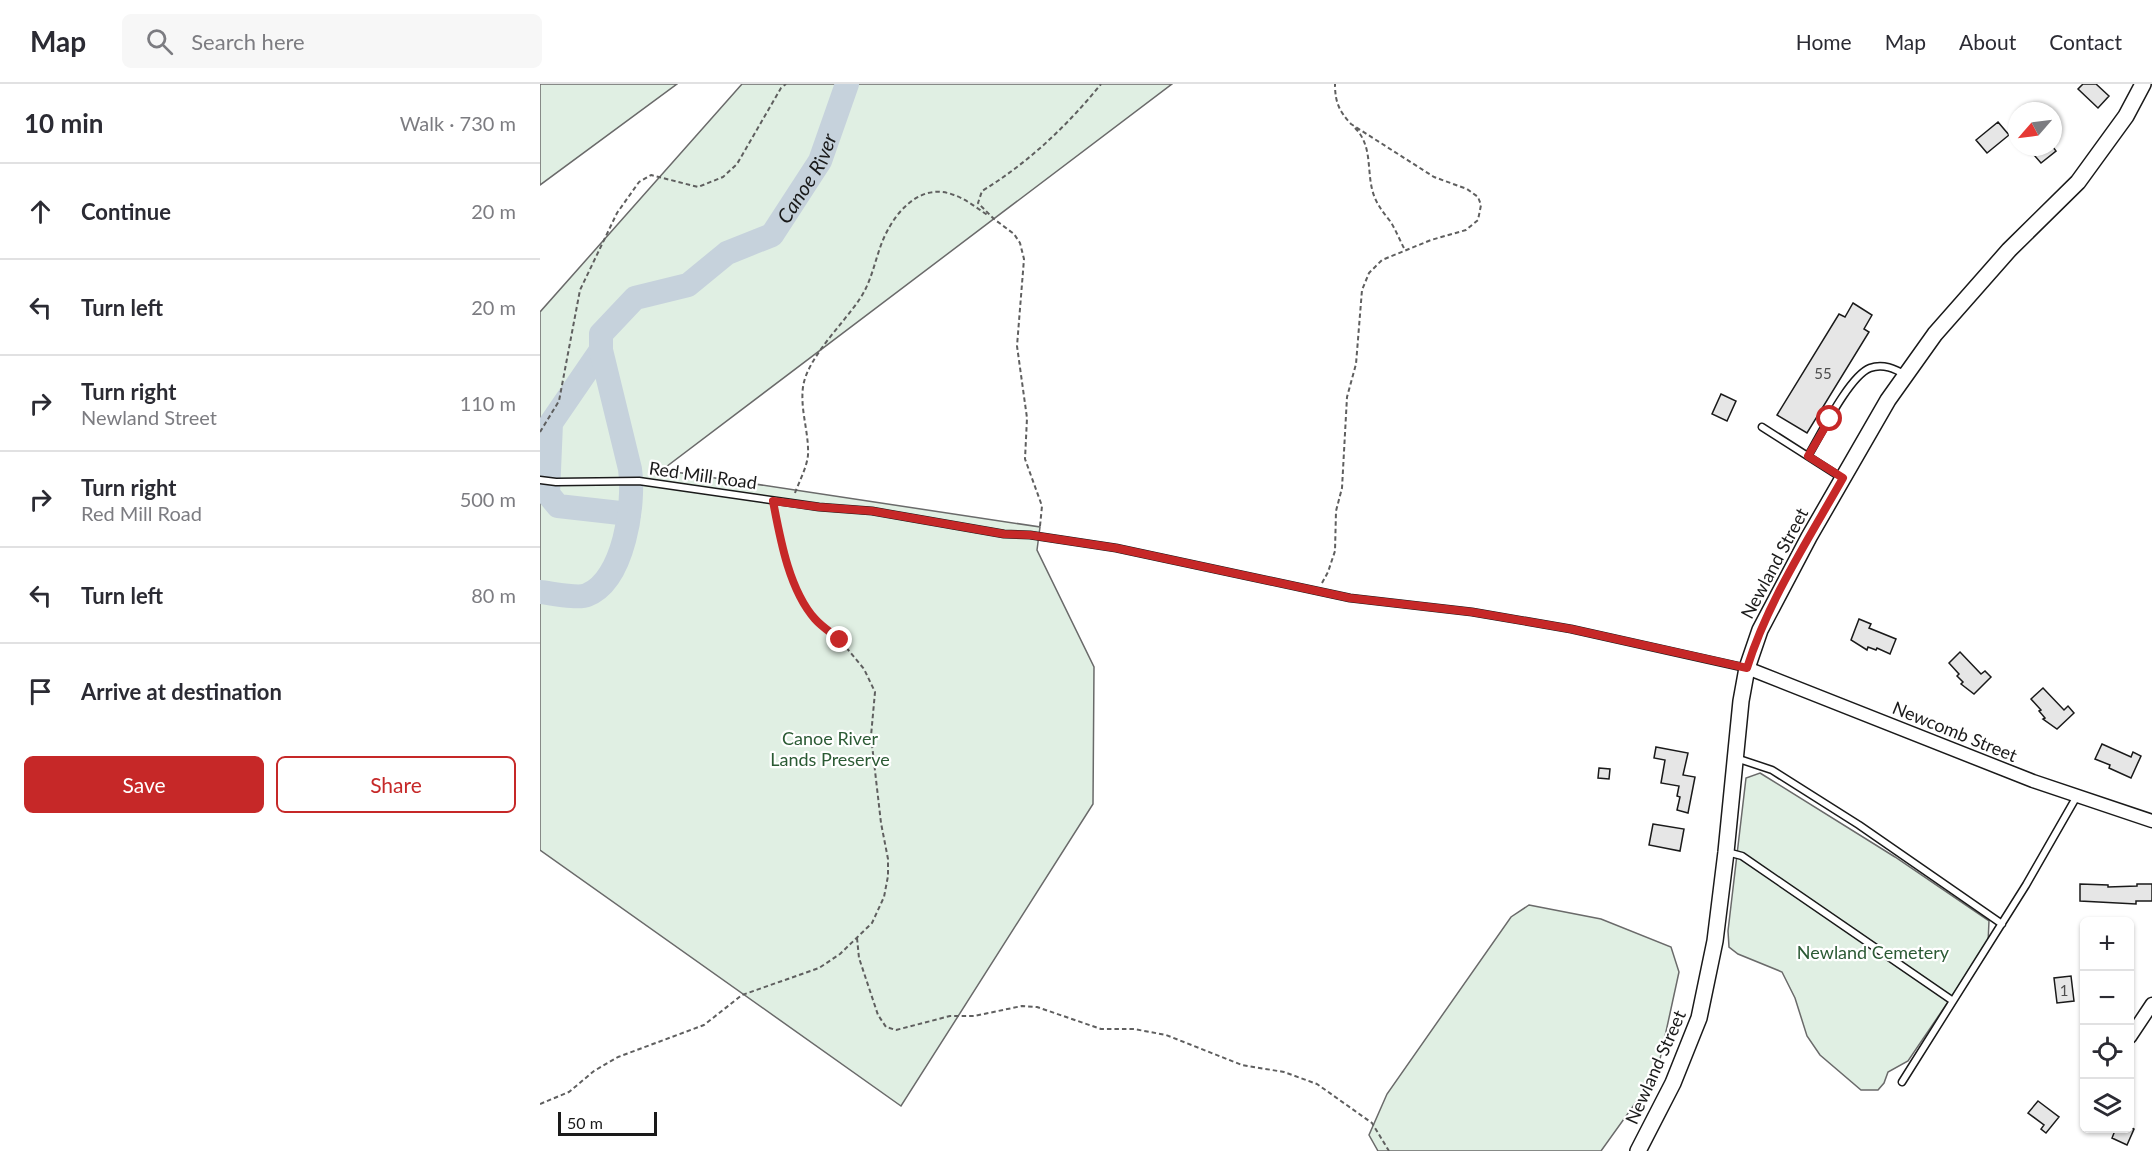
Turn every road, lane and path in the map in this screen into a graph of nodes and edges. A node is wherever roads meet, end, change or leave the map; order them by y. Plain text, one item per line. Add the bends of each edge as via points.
1 (786, 84) edge
2 (1101, 84) edge
3 (1335, 84) edge
4 (2143, 84) edge
5 (1341, 113) junction
6 (994, 219) junction
7 (1405, 251) junction
8 (1906, 375) junction
9 (1762, 427) dead end
10 (540, 432) edge
11 (1808, 456) junction
12 (1843, 478) junction
13 (540, 480) edge
14 (773, 501) junction
15 (792, 503) junction
16 (1040, 537) junction
17 (1317, 591) junction
18 (1747, 668) junction
19 (1735, 757) junction
20 (2077, 796) junction
21 (2152, 821) edge
22 (1726, 852) junction
23 (2002, 924) junction
24 (856, 938) junction
25 (1953, 1001) junction
26 (2152, 1004) edge
27 (2134, 1031) edge
28 (1902, 1082) dead end
29 (540, 1104) edge
30 (1389, 1151) edge
31 (1638, 1151) edge

1 - 10 path via 737,164 723,177 698,187 651,175 639,182 617,213 580,290 559,401
2 - 6 path via 1054,135 1009,174 982,191 978,202
3 - 5 path via 1335,99
4 - 8 street, Newland Street via 2126,116 2078,182 2009,250 1935,334
5 - 7 path via 1362,134 1369,158 1371,189
5 - 7 path via 1434,177 1478,197 1478,220 1466,230
6 - 15 path via 954,195 935,191 914,198 902,208 881,243 872,278 861,298 808,368 802,413 808,456
6 - 16 path via 1014,234 1024,259 1017,346 1027,418 1025,459 1042,506
7 - 17 path via 1382,260 1369,273 1362,290 1356,364 1347,397 1335,551
8 - 11 lane via 1892,367 1879,366 1860,375
8 - 12 street, Newland Street
9 - 11 lane
11 - 12 lane
12 - 18 street, Newland Street via 1771,608
13 - 14 lane, Red Mill Road via 639,481
14 - 15 lane, Red Mill Road
14 - 24 path via 781,549 802,600 815,619 840,640 864,669 875,692 871,736 888,876 872,923
15 - 16 lane, Red Mill Road
16 - 17 lane, Red Mill Road via 1116,548
17 - 18 lane, Red Mill Road via 1571,629
18 - 19 street, Newland Street
18 - 20 street, Newcomb Street
19 - 22 street, Newland Street
19 - 23 lane via 1772,770
20 - 21 street, Newcomb Street
20 - 23 lane
22 - 25 lane via 1742,856
22 - 31 street, Newland Street via 1715,940 1699,1018 1673,1083
23 - 25 lane
24 - 29 path via 819,968 742,995 704,1025 618,1057 569,1092
24 - 30 path via 878,1016 886,1027 896,1030 950,1016 974,1016 1022,1006 1037,1007 1101,1029 1134,1029 1166,1035 1242,1065 1284,1071 1317,1084 1372,1123
25 - 28 lane
26 - 27 street

